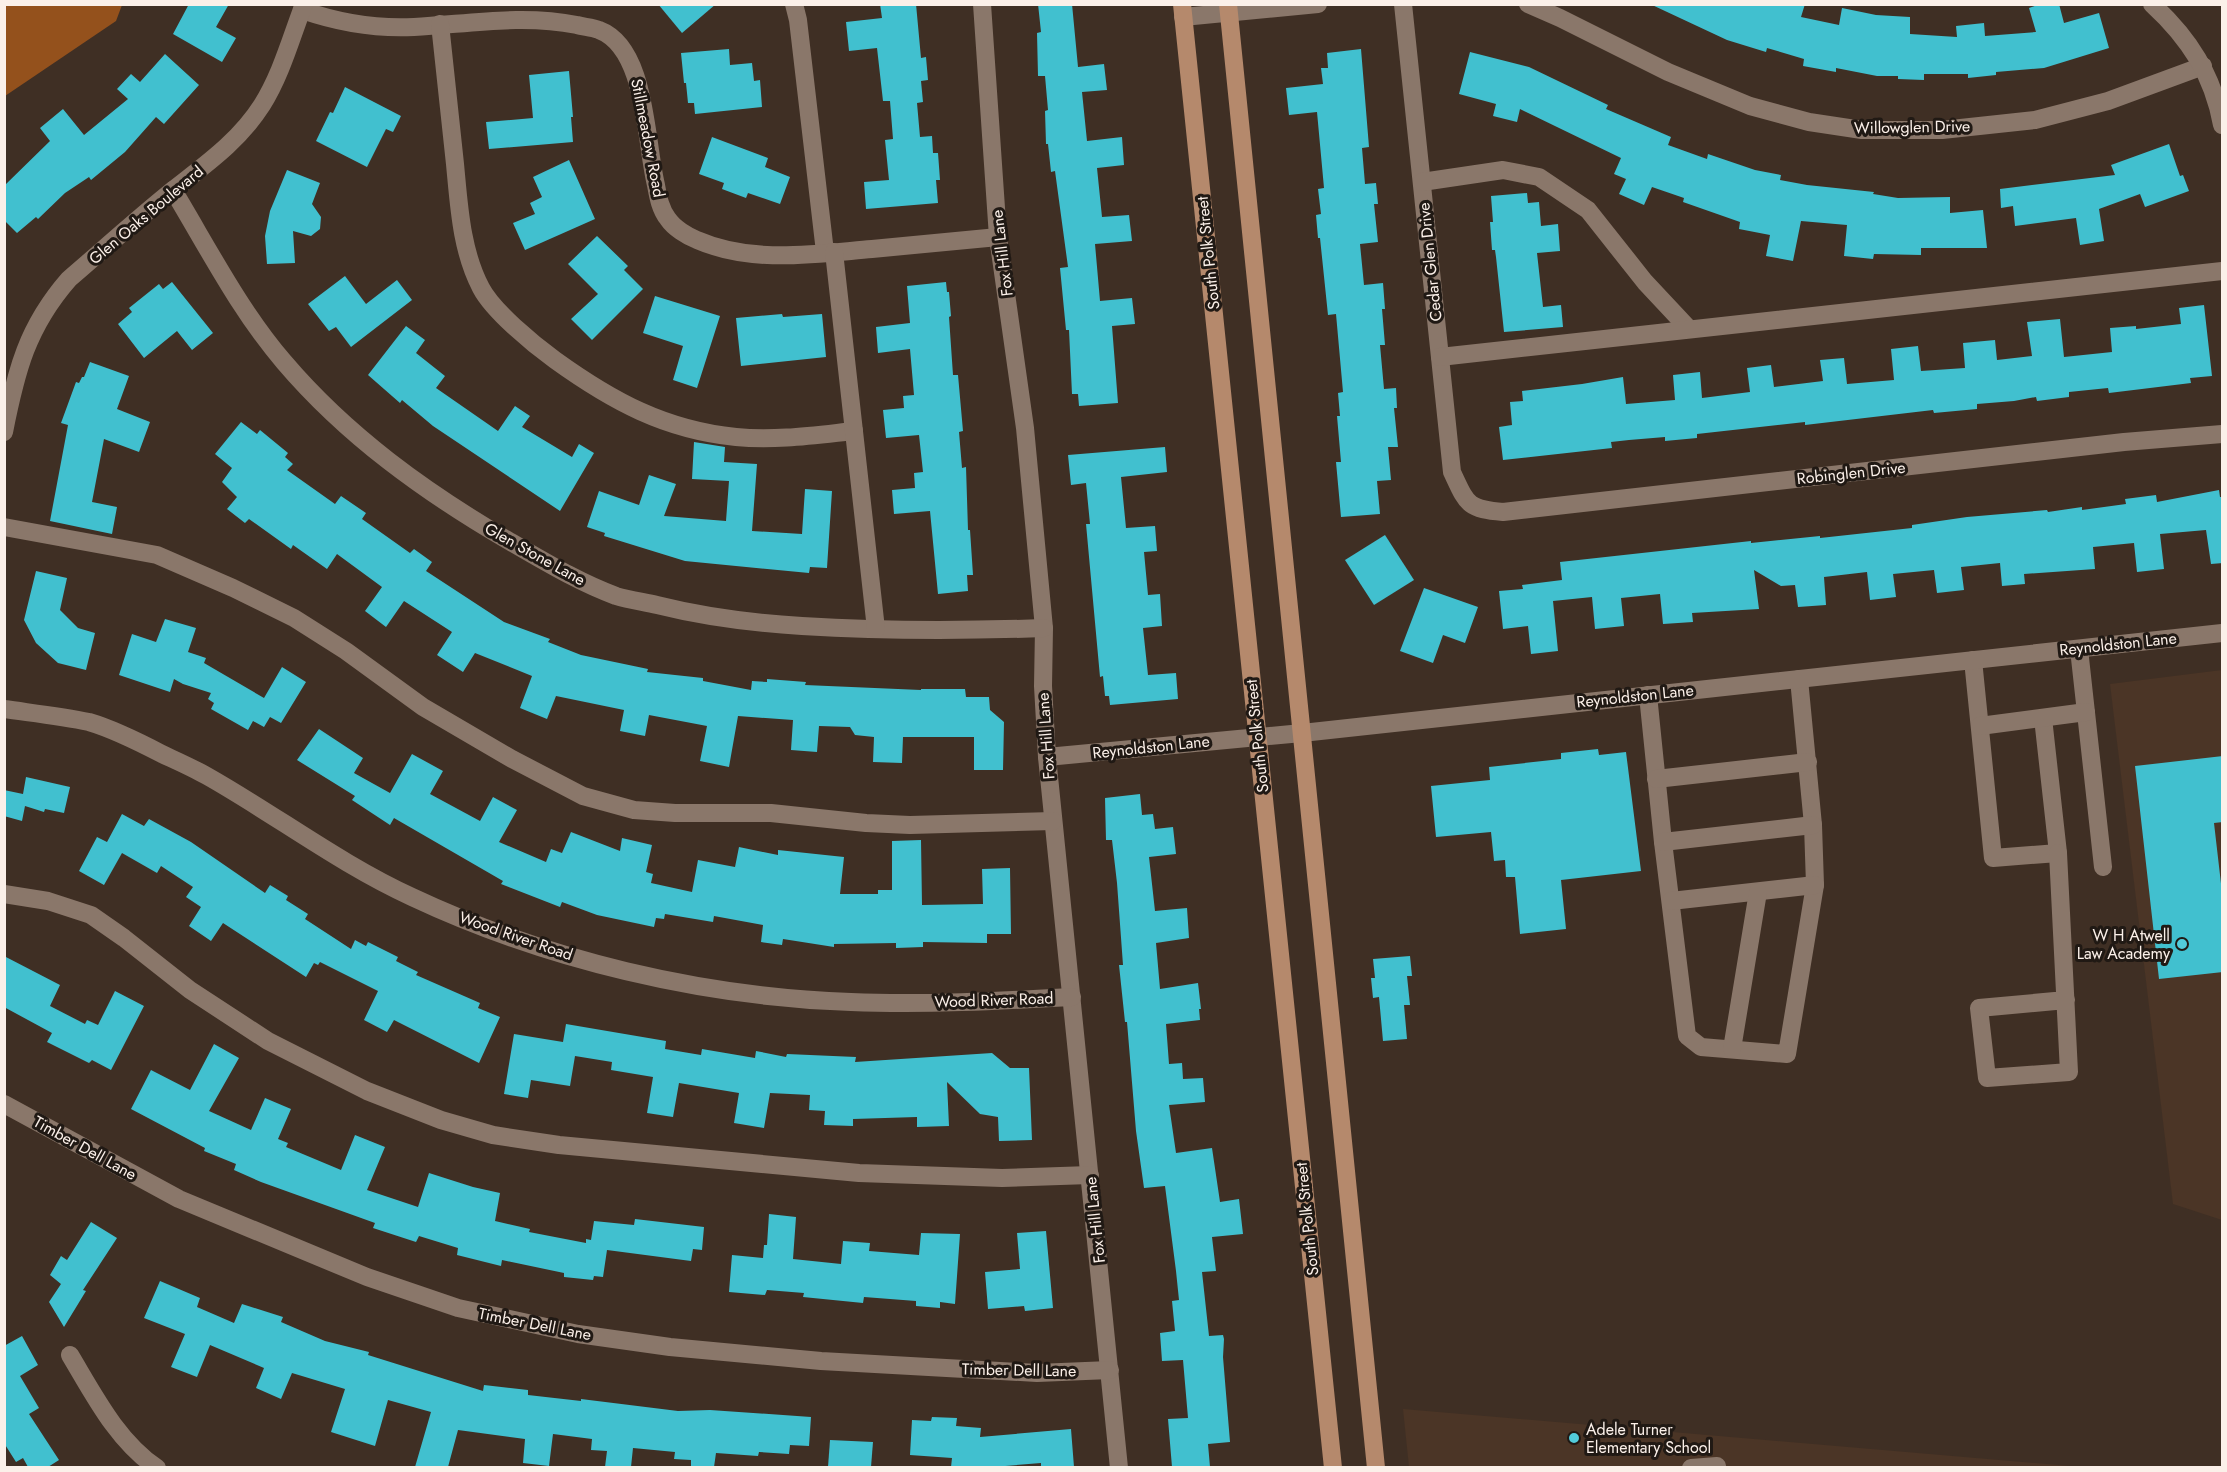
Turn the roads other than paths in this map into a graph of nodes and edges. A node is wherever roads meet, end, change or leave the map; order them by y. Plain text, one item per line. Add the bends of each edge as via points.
1 (794, 4) edge
2 (982, 4) edge
3 (1318, 4) edge
4 (1403, 4) edge
5 (1528, 4) edge
6 (2152, 4) edge
7 (303, 7) edge
8 (1228, 8) edge
9 (1183, 10) edge
10 (440, 24) junction
11 (2204, 66) junction
12 (2223, 125) edge
13 (1422, 182) junction
14 (173, 190) junction
15 (998, 237) junction
16 (829, 252) junction
17 (2223, 272) edge
18 (1689, 328) junction
19 (1440, 357) junction
20 (854, 431) junction
21 (4, 432) edge
22 (2223, 434) edge
23 (1479, 510) joint
24 (4, 527) edge
25 (1044, 628) junction
26 (876, 629) junction
27 (2223, 633) edge
28 (2079, 649) junction
29 (1973, 660) junction
30 (1799, 679) junction
31 (1648, 695) junction
32 (4, 709) edge
33 (2086, 712) junction
34 (2043, 718) junction
35 (1980, 726) junction
36 (1302, 733) junction
37 (1257, 737) junction
38 (1047, 758) junction
39 (1808, 762) junction
40 (1656, 779) junction
41 (1053, 821) junction
42 (1813, 825) junction
43 (1663, 842) junction
44 (2058, 853) junction
45 (2103, 867) dead end
46 (1815, 885) junction
47 (1758, 892) junction
48 (4, 894) edge
49 (1671, 901) junction
50 (1072, 997) junction
51 (2066, 1000) junction
52 (1732, 1049) junction
53 (4, 1104) edge
54 (1090, 1175) junction
55 (70, 1355) dead end
56 (1110, 1370) junction
57 (1717, 1466) dead end
58 (157, 1467) edge
59 (1119, 1467) edge
60 (1333, 1467) edge
61 (1376, 1467) edge
62 (1691, 1467) edge

1 - 16 street
2 - 15 street, Fox Hill Lane
3 - 8 street
4 - 13 street, Cedar Glen Drive
5 - 11 street, Willowglen Drive via 1668,72 1750,106 1809,122 1862,130 1942,130 2035,120 2108,101
6 - 11 street via 2174,24
7 - 10 street, Stillmeadow Road via 325,18 389,26
7 - 14 street, Glen Oaks Boulevard via 261,106 219,155
8 - 9 street
8 - 36 main road
9 - 37 main road, South Polk Street
10 - 16 street, Stillmeadow Road via 529,19 599,30 620,43 635,70 660,204 668,219 695,239 737,253
10 - 20 street via 465,247 481,288 500,311 573,373 629,408 680,427 737,437
11 - 12 street
13 - 18 street via 1503,170 1539,177 1588,210 1645,282
13 - 19 street, Cedar Glen Drive
14 - 21 street, Glen Oaks Boulevard via 57,292 22,357
14 - 26 street, Glen Stone Lane via 239,300 283,361 333,415 375,451 479,523 560,571 618,596 698,615 768,624
15 - 16 street, Stillmeadow Road
15 - 25 street, Fox Hill Lane via 1025,428
16 - 20 street
17 - 18 street
18 - 19 street
19 - 23 street, Cedar Glen Drive via 1452,472 1464,498
20 - 26 street
22 - 23 street, Robinglen Drive via 1503,512
24 - 41 street via 157,555 233,588 294,618 423,707 582,796 634,810 675,813 771,813 910,825
25 - 26 street, Glen Stone Lane
25 - 38 street, Fox Hill Lane
27 - 28 street, Reynoldston Lane
28 - 29 street, Reynoldston Lane
28 - 33 street
29 - 30 street, Reynoldston Lane
29 - 35 street
30 - 31 street, Reynoldston Lane
30 - 39 street
31 - 36 street, Reynoldston Lane
31 - 40 street
32 - 50 street, Wood River Road via 90,723 143,744 207,776 313,843 409,896 515,939 618,969 749,993 850,1002 989,1002
33 - 34 street
33 - 45 street
34 - 35 street
34 - 44 street
35 - 44 street via 1993,858
36 - 37 street, Reynoldston Lane
36 - 61 main road
37 - 38 street, Reynoldston Lane
37 - 60 main road, South Polk Street
38 - 41 street, Fox Hill Lane
39 - 40 street
39 - 42 street
40 - 43 street
41 - 50 street, Fox Hill Lane
42 - 43 street
42 - 46 street
43 - 49 street
44 - 51 street
46 - 47 street
46 - 52 street via 1787,1054
47 - 49 street
47 - 52 street
48 - 54 street via 48,901 91,915 190,990 268,1041 367,1091 493,1136 859,1173 1002,1178
49 - 52 street via 1687,1035 1701,1047
50 - 54 street, Fox Hill Lane
51 - 51 street via 2069,1072 1986,1078 1979,1008
53 - 56 street, Timber Dell Lane via 179,1199 367,1277 458,1308 578,1334 670,1347 821,1361 1036,1373
54 - 56 street, Fox Hill Lane
55 - 58 street via 130,1446
56 - 59 street, Fox Hill Lane
57 - 62 street

